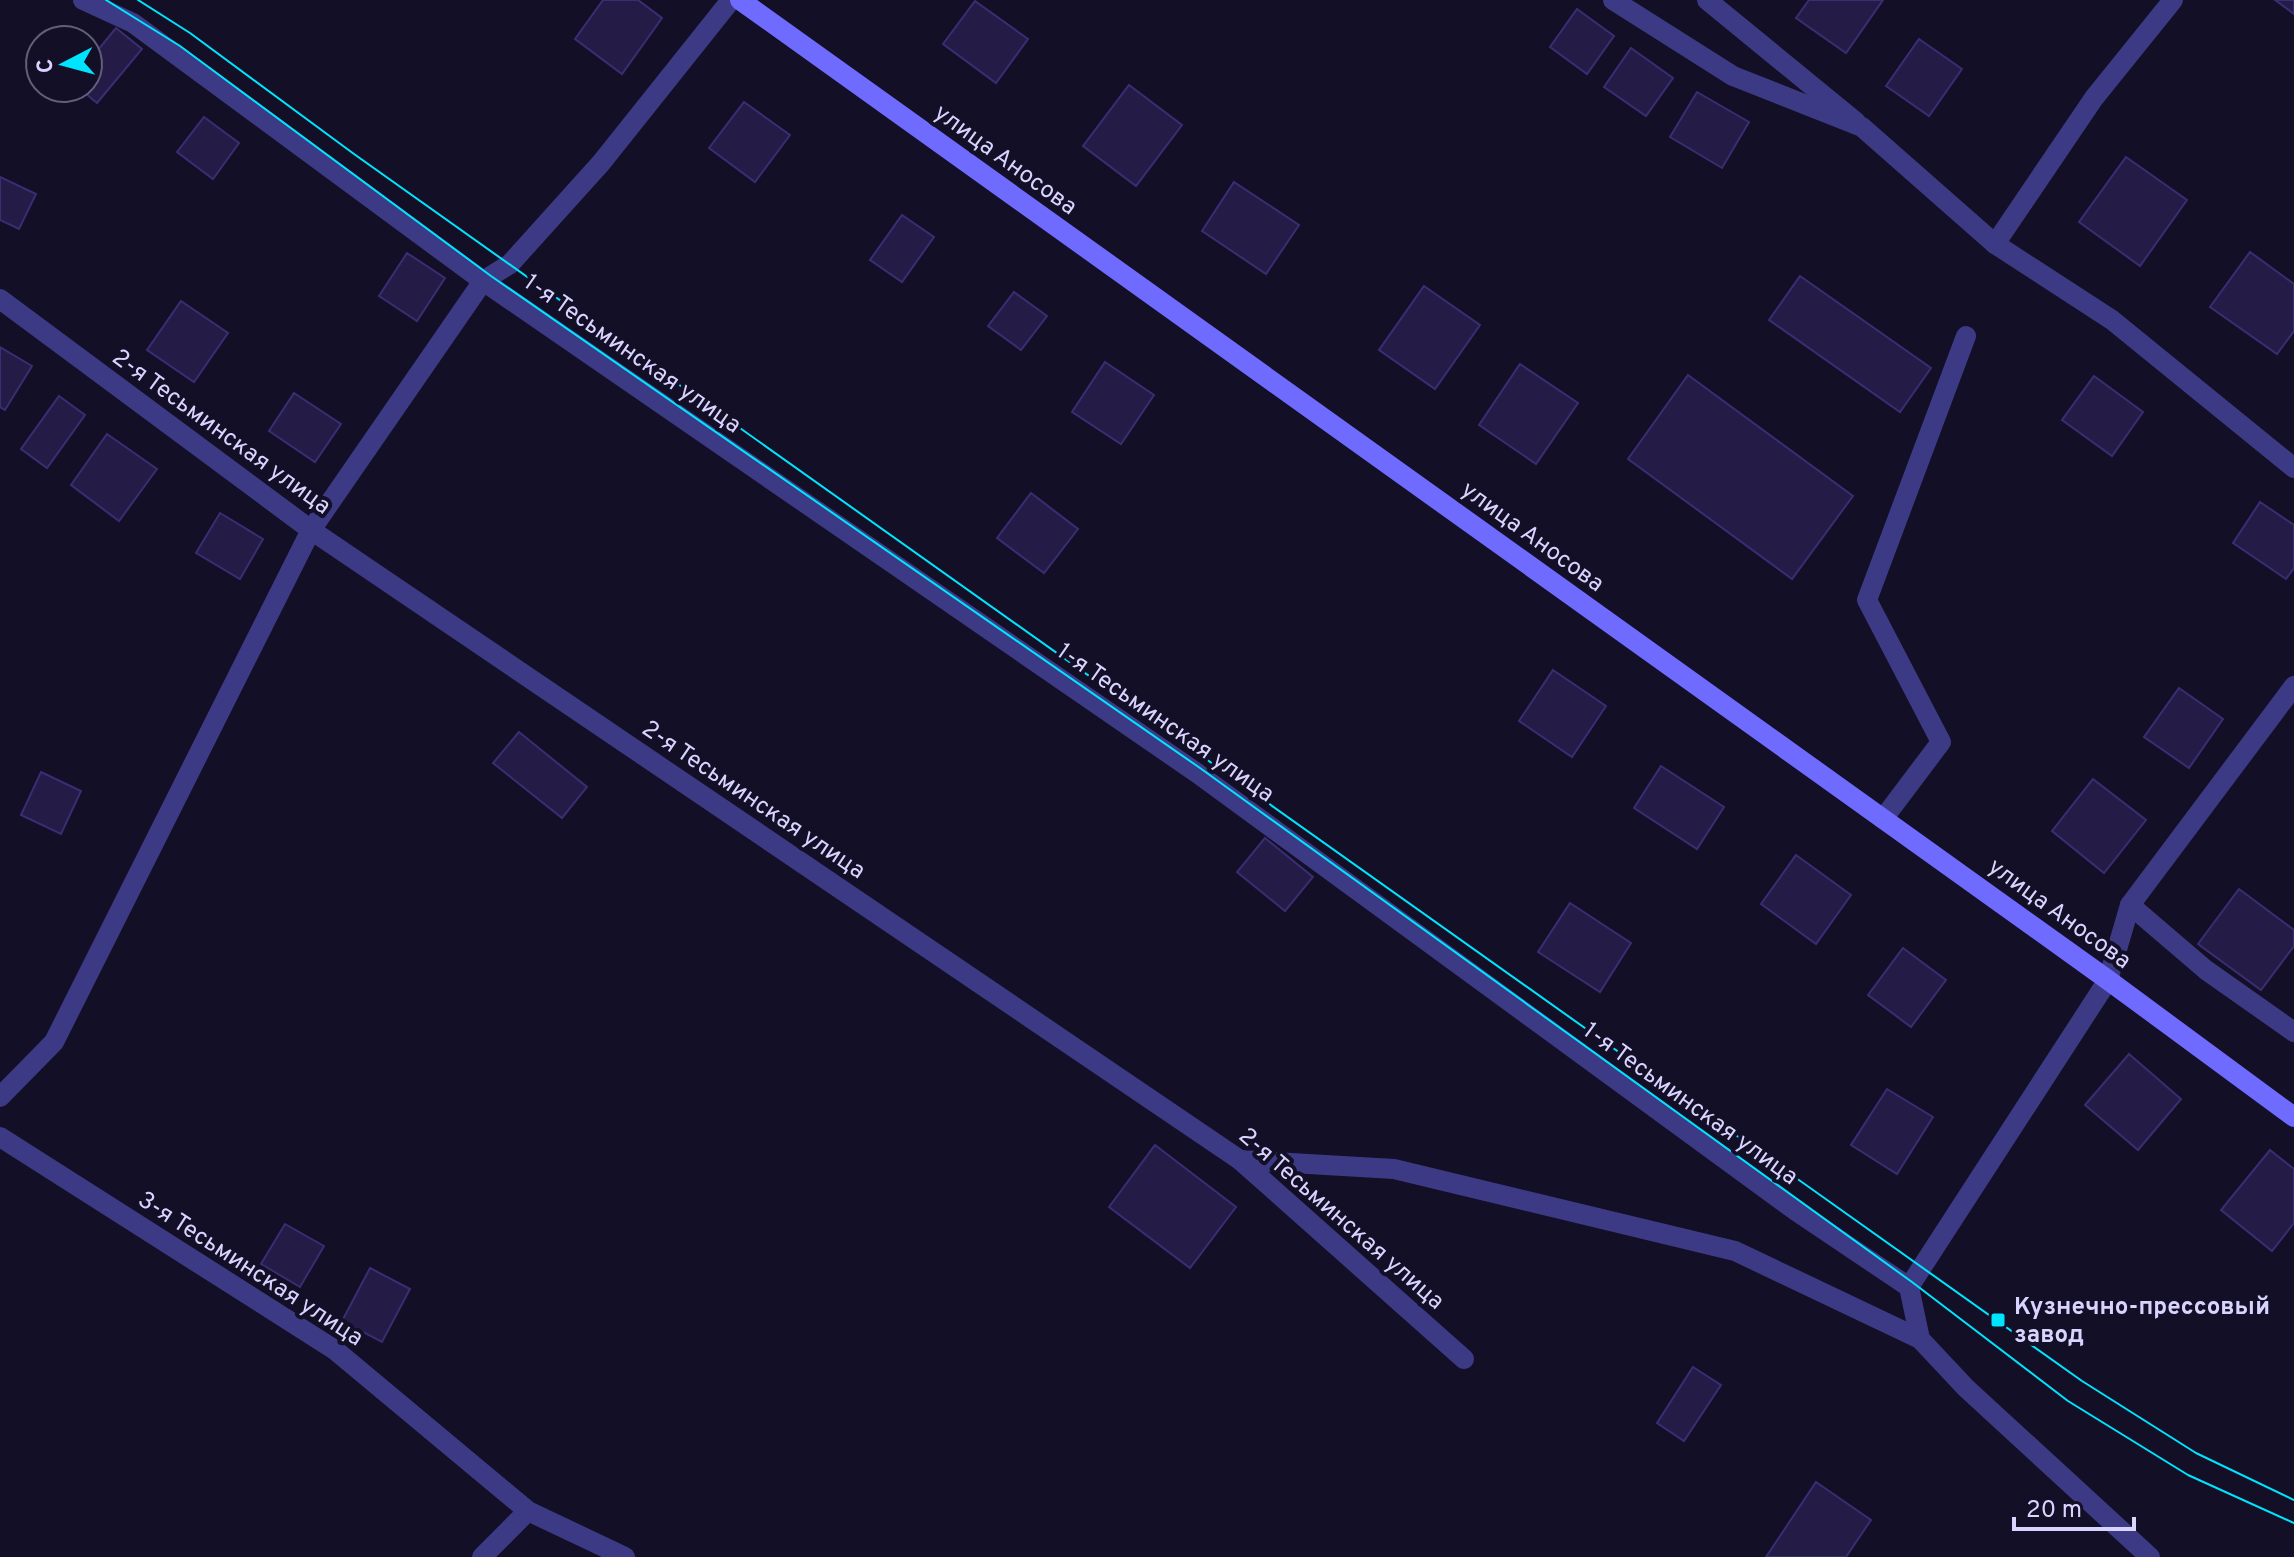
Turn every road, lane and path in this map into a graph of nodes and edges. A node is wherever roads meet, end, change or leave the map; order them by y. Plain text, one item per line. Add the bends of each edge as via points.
1 (83, 0) edge
2 (731, 0) edge
3 (740, 0) edge
4 (1613, 0) edge
5 (1707, 0) edge
6 (2173, 0) edge
7 (1862, 127) junction
8 (1995, 244) junction
9 (483, 281) junction
10 (0, 299) edge
11 (1966, 336) dead end
12 (2294, 468) edge
13 (311, 530) junction
14 (2294, 686) edge
15 (1883, 819) junction
16 (2130, 905) junction
17 (2108, 980) junction
18 (2294, 1032) edge
19 (0, 1097) edge
20 (2294, 1117) edge
21 (0, 1137) edge
22 (1240, 1160) junction
23 (1909, 1287) junction
24 (1920, 1339) junction
25 (1464, 1359) dead end
26 (528, 1511) junction
27 (482, 1557) edge
28 (625, 1557) edge
29 (2150, 1557) edge

1 - 9 street, 1-я Тесьминская улица via 133,23
2 - 9 street via 601,163 510,264
3 - 15 main road, улица Аносова
4 - 7 street via 1733,76
5 - 7 street
6 - 8 street via 2094,98
7 - 8 street
8 - 12 street via 2112,320
9 - 13 street
9 - 23 street, 1-я Тесьминская улица via 1197,773 1796,1211
10 - 13 street, 2-я Тесьминская улица
11 - 15 street via 1867,600 1941,742
13 - 19 street via 54,1042
13 - 22 street, 2-я Тесьминская улица
14 - 16 street
15 - 17 main road, улица Аносова
16 - 17 street
16 - 18 street via 2206,970
17 - 20 main road, улица Аносова
17 - 23 street
21 - 26 street, 3-я Тесьминская улица via 335,1350
22 - 24 street via 1394,1169 1735,1251
22 - 25 street, 2-я Тесьминская улица
23 - 24 street
24 - 29 street
26 - 27 street
26 - 28 street, 3-я Тесьминская улица

